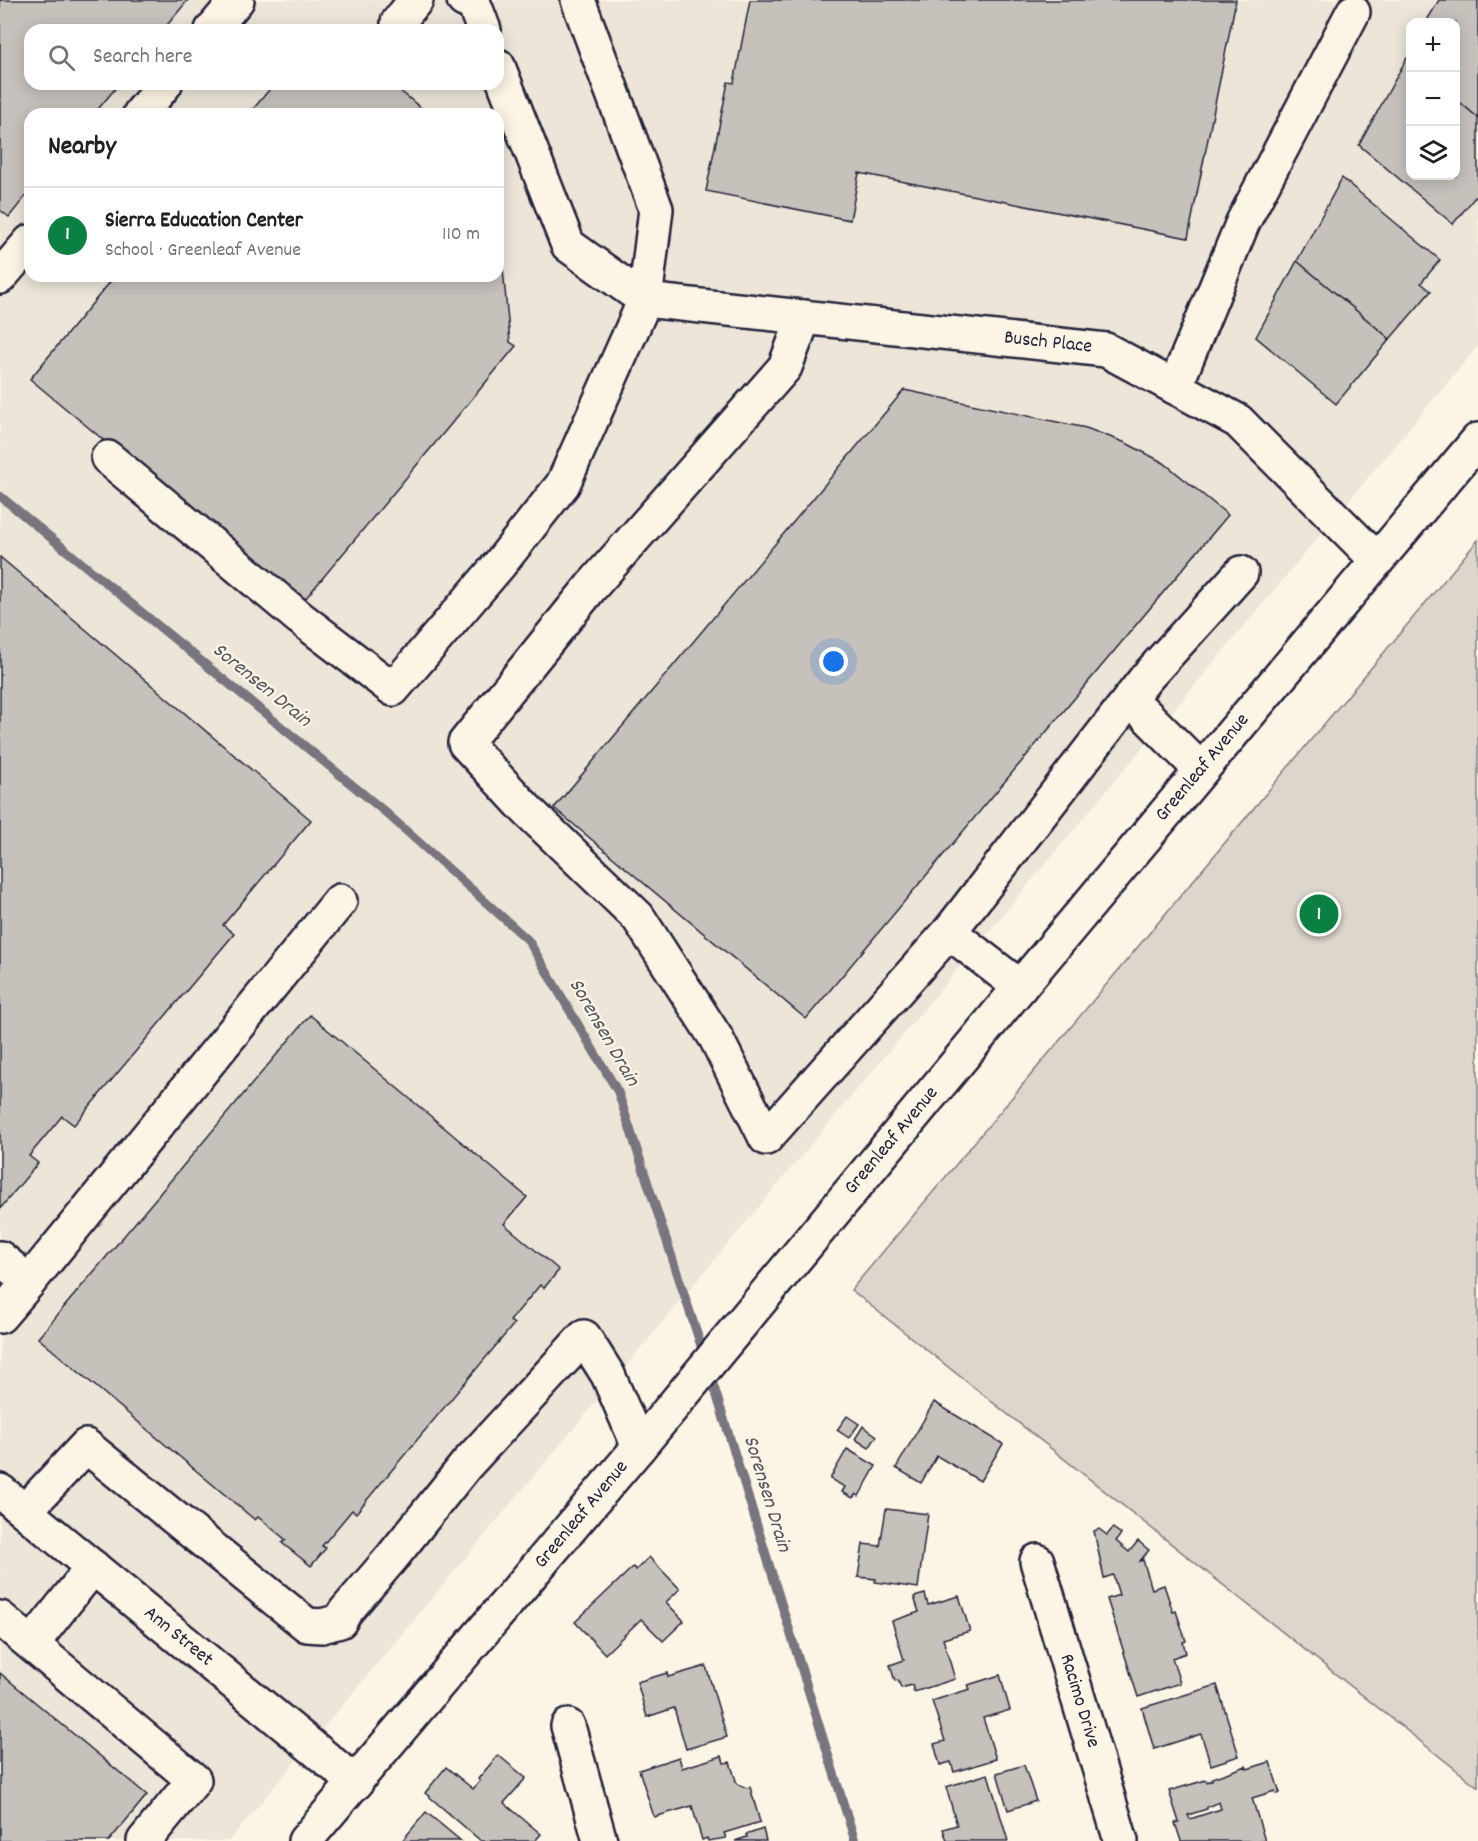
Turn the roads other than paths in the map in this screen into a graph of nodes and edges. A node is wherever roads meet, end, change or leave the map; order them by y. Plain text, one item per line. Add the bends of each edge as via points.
1 (237, 0) edge
2 (465, 0) edge
3 (578, 0) edge
4 (1353, 12) dead end
5 (217, 24) edge
6 (482, 24) edge
7 (504, 82) edge
8 (160, 90) edge
9 (145, 108) edge
10 (24, 249) edge
11 (0, 277) edge
12 (645, 300) junction
13 (804, 317) junction
14 (1174, 387) junction
15 (1478, 440) edge
16 (108, 458) dead end
17 (1377, 560) junction
18 (1241, 573) dead end
19 (1130, 699) junction
20 (1201, 770) junction
21 (340, 901) dead end
22 (949, 932) junction
23 (1020, 987) junction
24 (0, 1258) edge
25 (29, 1282) junction
26 (0, 1316) edge
27 (646, 1438) junction
28 (12, 1501) edge
29 (1037, 1561) dead end
30 (93, 1567) junction
31 (0, 1618) edge
32 (32, 1644) junction
33 (567, 1726) dead end
34 (356, 1783) junction
35 (144, 1841) edge
36 (305, 1841) edge
37 (600, 1841) edge
38 (1121, 1841) edge

1 - 5 main road
2 - 6 main road via 474,4
3 - 12 main road via 656,209
4 - 14 main road via 1243,222
7 - 12 main road via 567,245
8 - 9 main road
10 - 11 main road
12 - 13 main road, Busch Place
12 - 16 main road via 563,484 393,689 300,618
13 - 14 main road, Busch Place via 1106,350
13 - 22 main road via 785,367 591,587 465,743 527,810 638,917 716,1038 766,1138
14 - 17 main road, Busch Place via 1238,421
15 - 17 main road, Greenleaf Avenue
17 - 20 main road, Greenleaf Avenue
18 - 19 main road
19 - 20 main road
19 - 22 main road
20 - 23 main road, Greenleaf Avenue
21 - 25 main road
22 - 23 main road
23 - 27 main road, Greenleaf Avenue
24 - 25 main road
25 - 26 main road
27 - 28 main road via 584,1337 465,1466 340,1621 322,1626 307,1625 86,1446
27 - 34 main road, Greenleaf Avenue
28 - 30 main road, Ann Street
29 - 38 main road, Racimo Drive
30 - 32 main road
30 - 34 main road, Ann Street
31 - 32 main road
32 - 35 main road via 194,1780
33 - 37 main road
34 - 36 main road, Greenleaf Avenue

